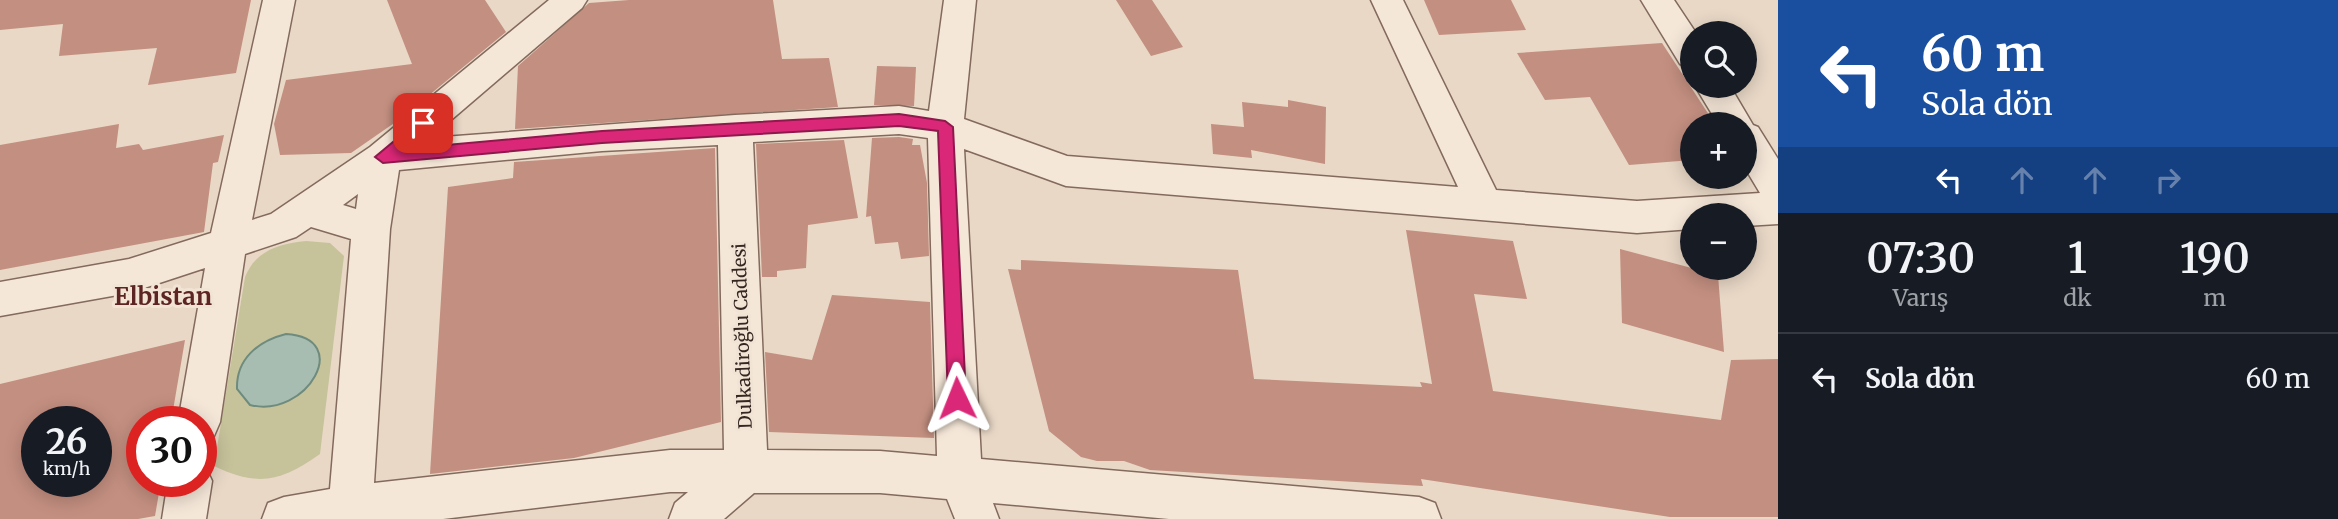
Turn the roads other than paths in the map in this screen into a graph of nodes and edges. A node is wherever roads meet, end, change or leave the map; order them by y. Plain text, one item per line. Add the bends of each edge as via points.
1 (280, 0) edge
2 (571, 0) edge
3 (960, 0) edge
4 (1387, 0) edge
5 (1657, 0) edge
6 (537, 11) edge
7 (1680, 36) edge
8 (945, 127) junction
9 (735, 129) junction
10 (1757, 156) edge
11 (383, 157) junction
12 (1778, 190) edge
13 (1485, 205) junction
14 (1778, 208) edge
15 (295, 218) junction
16 (371, 229) junction
17 (228, 244) junction
18 (0, 299) edge
19 (203, 406) edge
20 (746, 471) junction
21 (960, 479) junction
22 (187, 497) edge
23 (350, 508) junction
24 (184, 519) edge
25 (284, 519) edge
26 (691, 519) edge
27 (976, 519) edge
28 (1419, 519) edge

1 - 17 street
2 - 6 street
3 - 8 street
4 - 13 street
5 - 7 street
6 - 11 street
8 - 9 street via 899,120
8 - 13 street via 1066,170
8 - 21 street
9 - 11 street
9 - 20 street, Dulkadiroğlu Caddesi
10 - 12 street
11 - 15 street
11 - 16 street
13 - 14 street via 1637,218
15 - 16 street
15 - 17 street
16 - 23 street
17 - 18 street via 129,276
17 - 19 street
20 - 21 street via 880,472
20 - 23 street via 670,471
20 - 26 street
21 - 27 street
21 - 28 street
22 - 24 street
23 - 25 street

